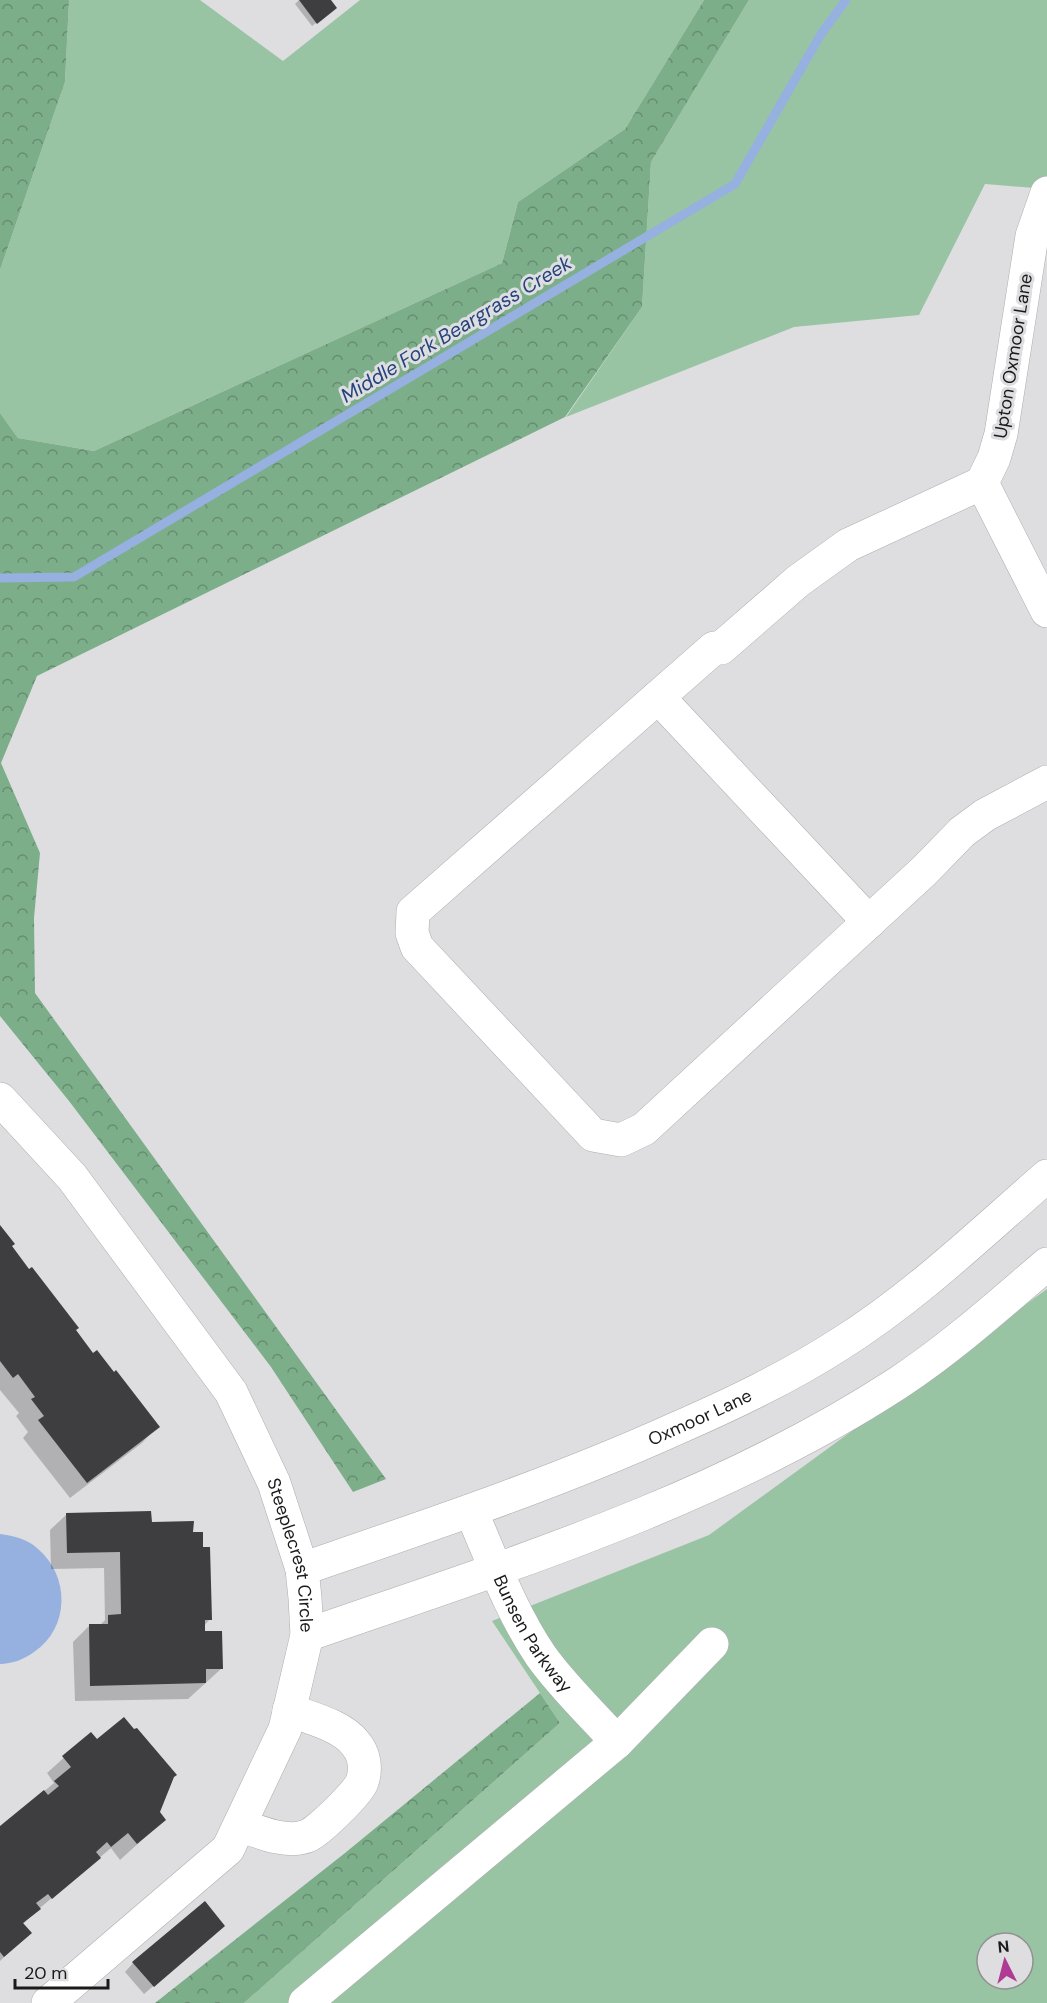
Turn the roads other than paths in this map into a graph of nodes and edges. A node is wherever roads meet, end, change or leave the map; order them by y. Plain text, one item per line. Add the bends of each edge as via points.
1 (1047, 193) edge
2 (982, 483) junction
3 (1047, 611) edge
4 (658, 697) junction
5 (1047, 782) edge
6 (869, 922) junction
7 (0, 1099) edge
8 (1047, 1176) edge
9 (1047, 1264) edge
10 (471, 1511) junction
11 (302, 1569) junction
12 (497, 1570) junction
13 (307, 1635) junction
14 (712, 1644) dead end
15 (289, 1710) junction
16 (617, 1742) junction
17 (240, 1826) junction
18 (48, 2003) edge
19 (305, 2003) edge

1 - 2 street, Upton Oxmoor Lane via 1032,236 1001,434
2 - 3 street
2 - 4 street via 848,545 798,581
4 - 6 street
4 - 6 street via 413,912 412,933 417,947 593,1135 621,1140 644,1129
5 - 6 street via 962,832
7 - 11 street, Steeplecrest Circle via 72,1177 231,1392 274,1483
8 - 10 street, Oxmoor Lane via 882,1315 801,1368 757,1393 605,1461
9 - 12 street via 939,1354 811,1435 663,1507
10 - 11 street, Oxmoor Lane
10 - 12 street, Bunsen Parkway
11 - 13 street, Steeplecrest Circle
12 - 13 street
12 - 16 street, Bunsen Parkway via 541,1656
13 - 15 street, Steeplecrest Circle
14 - 16 street
15 - 17 street, Steeplecrest Circle via 285,1729
15 - 17 street via 338,1730 355,1742 365,1762 362,1783 330,1820 307,1836 278,1838
16 - 19 street
17 - 18 street, Steeplecrest Circle via 228,1849

